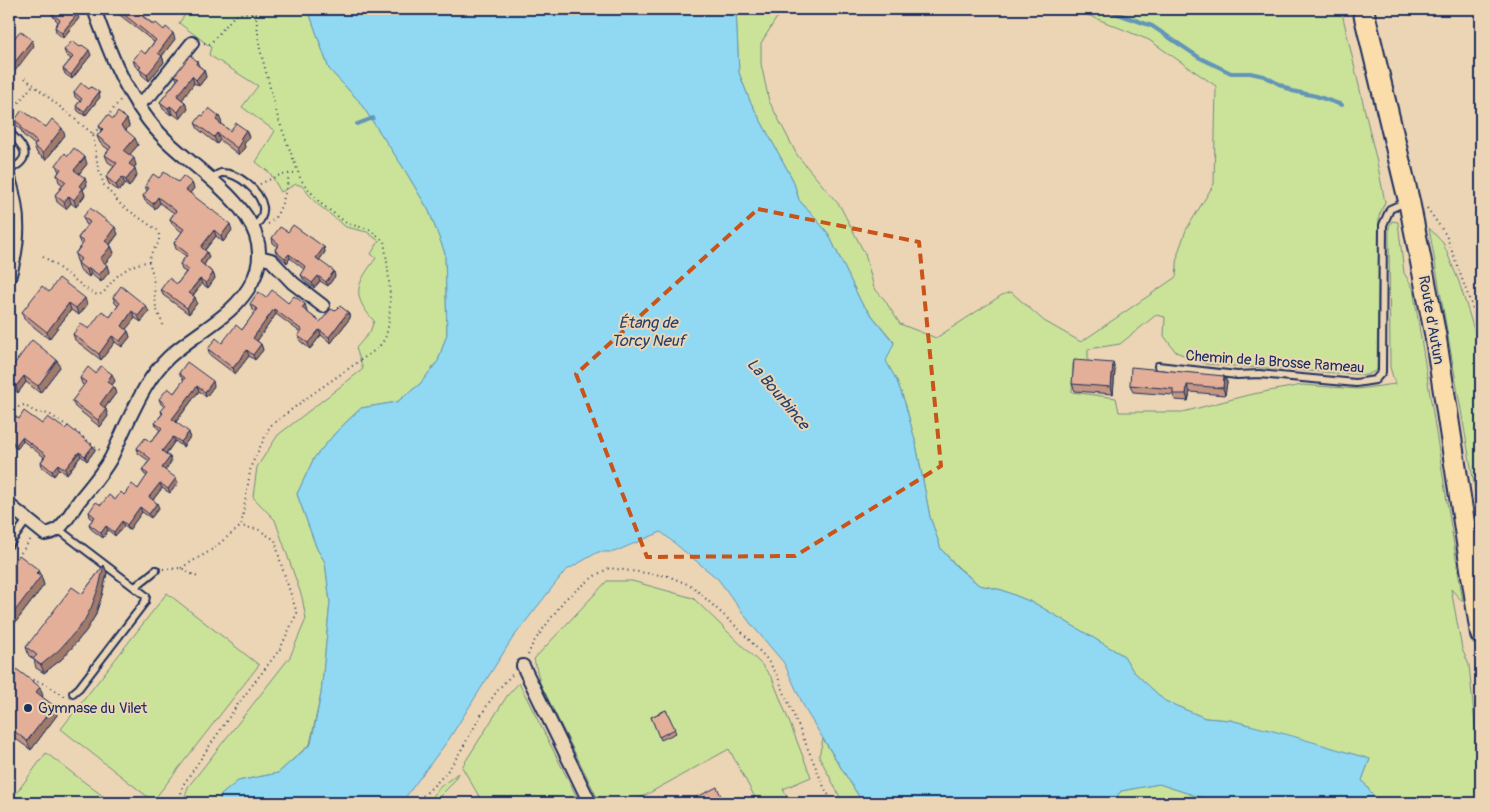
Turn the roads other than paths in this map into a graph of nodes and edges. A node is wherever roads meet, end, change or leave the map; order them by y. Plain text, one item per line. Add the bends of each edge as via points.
1 (94, 9) edge
2 (1363, 9) edge
3 (192, 43) road end
4 (138, 104) junction
5 (9, 132) edge
6 (9, 170) edge
7 (9, 178) edge
8 (211, 179) junction
9 (1409, 201) junction
10 (256, 225) junction
11 (260, 257) junction
12 (9, 278) edge
13 (323, 306) dead end
14 (1158, 366) dead end
15 (9, 506) edge
16 (27, 520) junction
17 (54, 531) junction
18 (9, 545) edge
19 (156, 570) road end
20 (134, 587) junction
21 (1481, 634) edge
22 (523, 666) road end
23 (73, 693) road end
24 (590, 803) edge

1 - 4 street via 119,71
2 - 9 main road, Route d'Autun
3 - 4 street via 151,94
4 - 8 street via 166,140
5 - 6 lane via 23,144 25,152 21,162
7 - 12 street via 16,202 18,231
8 - 10 street
8 - 10 lane via 221,174 233,175 257,194 262,207
9 - 14 lane, Chemin de la Brosse Rameau via 1390,209 1383,225 1382,372 1375,380 1356,383
9 - 21 main road, Route d'Autun via 1435,333
10 - 11 street
11 - 13 street via 271,260 293,283
11 - 17 street via 253,281 243,297 172,355 152,377 140,395 111,458
15 - 16 street
16 - 17 street via 45,534
16 - 18 lane
17 - 20 lane
19 - 20 lane
20 - 23 lane via 146,596 145,602
22 - 24 street

